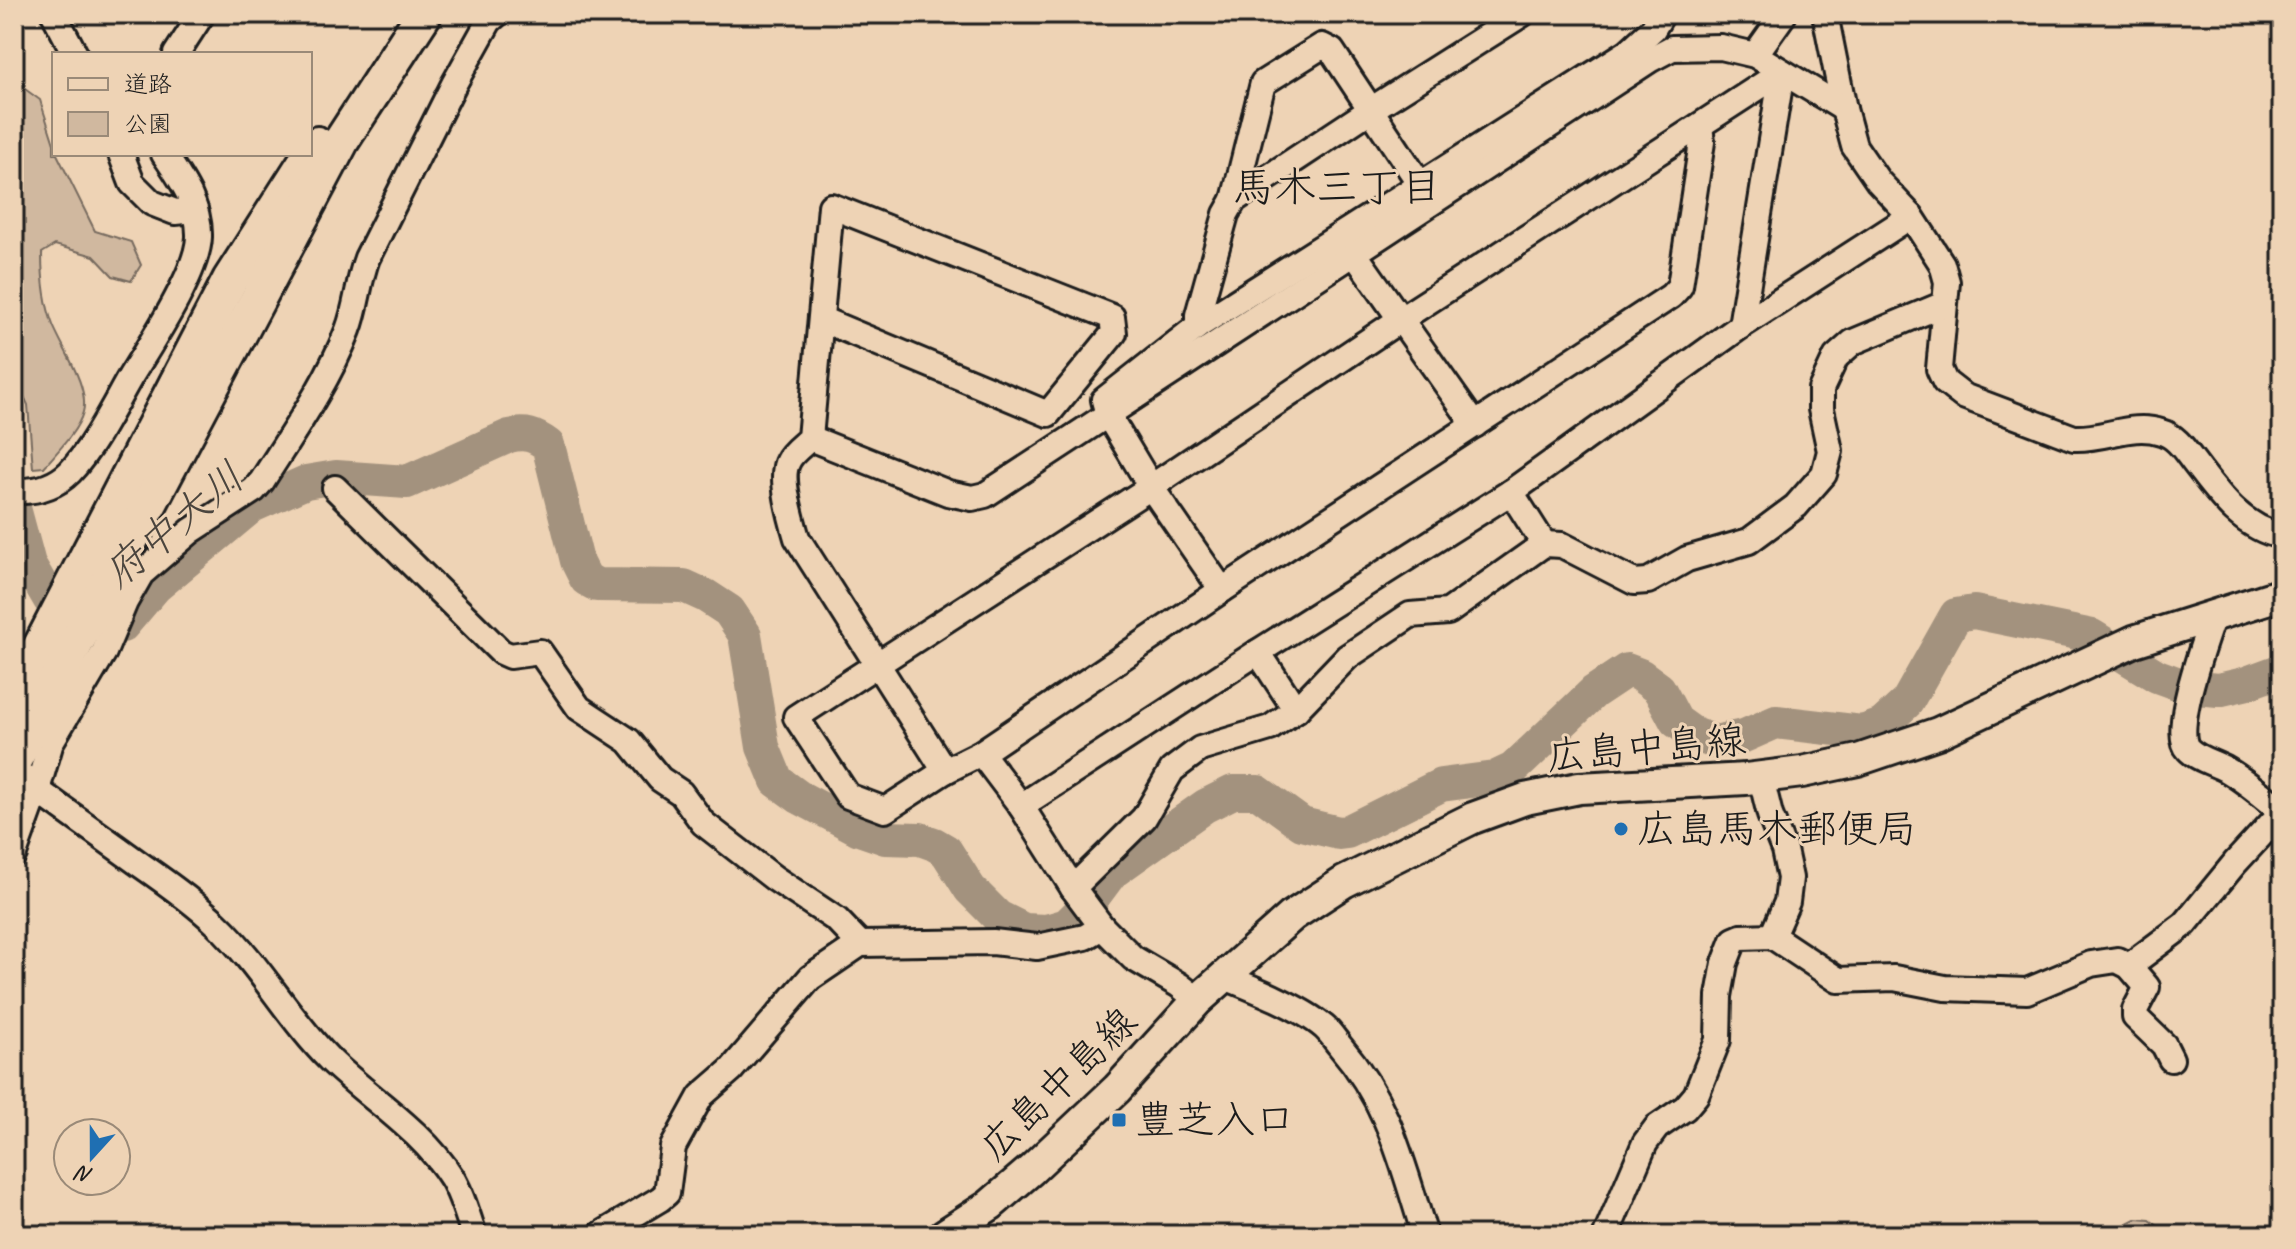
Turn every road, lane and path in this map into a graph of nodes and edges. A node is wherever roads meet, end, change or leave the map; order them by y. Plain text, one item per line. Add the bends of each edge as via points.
1 (54, 14) edge
2 (202, 14) edge
3 (402, 14) edge
4 (424, 14) edge
5 (1522, 14) edge
6 (1784, 14) edge
7 (1825, 14) edge
8 (487, 16) edge
9 (1658, 21) edge
10 (1672, 48) junction
11 (74, 52) edge
12 (177, 52) edge
13 (1755, 55) junction
14 (1782, 72) junction
15 (1372, 109) junction
16 (1844, 109) junction
17 (1700, 126) junction
18 (312, 153) edge
19 (122, 156) edge
20 (165, 156) edge
21 (310, 156) edge
22 (1420, 184) junction
23 (1234, 200) junction
24 (195, 210) junction
25 (1911, 216) junction
26 (1354, 253) junction
27 (1944, 304) junction
28 (1401, 319) junction
29 (823, 320) junction
30 (1198, 326) junction
31 (1741, 326) junction
32 (1108, 415) junction
33 (1475, 425) junction
34 (810, 438) junction
35 (1151, 487) junction
36 (335, 488) dead end
37 (14, 491) edge
38 (1511, 492) junction
39 (2282, 536) edge
40 (1544, 544) junction
41 (1222, 590) junction
42 (2282, 594) edge
43 (99, 595) junction
44 (2213, 616) junction
45 (81, 632) junction
46 (1258, 652) junction
47 (878, 664) junction
48 (14, 698) edge
49 (1296, 710) junction
50 (981, 753) junction
51 (14, 762) edge
52 (945, 771) junction
53 (1761, 778) junction
54 (37, 790) junction
55 (1021, 806) junction
56 (2282, 812) edge
57 (14, 854) edge
58 (1087, 906) junction
59 (1772, 936) junction
60 (860, 944) junction
61 (2129, 966) junction
62 (1225, 977) junction
63 (1198, 1000) junction
64 (2171, 1059) dead end
65 (474, 1235) edge
66 (600, 1235) edge
67 (944, 1235) edge
68 (1425, 1235) edge
69 (1606, 1235) edge

1 - 11 street
2 - 12 street
3 - 18 highway
4 - 43 highway via 342,140
5 - 15 street
6 - 13 street
7 - 16 street
8 - 43 street via 367,258 349,328 332,365 262,481 141,574
9 - 10 street
9 - 22 street via 1628,52
10 - 13 street via 1721,47
10 - 26 street
13 - 14 street
14 - 16 street
14 - 17 street
14 - 31 street
15 - 22 street
15 - 23 street
15 - 23 street via 1332,51 1322,46 1263,83
16 - 25 street via 1854,146
17 - 28 street
17 - 33 street via 1680,286
19 - 24 street via 132,183 152,203 175,212
20 - 24 street
21 - 43 highway via 230,280
22 - 30 street
23 - 30 street
24 - 37 street via 199,238 179,294 89,445 50,487
25 - 27 street via 1942,264 1947,282
25 - 31 street
26 - 28 street
26 - 32 street
27 - 39 street via 1939,369 1945,382 1963,396 2074,438 2137,429 2161,432 2177,440 2241,518
27 - 40 street via 1853,342 1836,357 1821,389 1830,451 1824,474 1796,506 1749,541 1634,582 1562,545
28 - 33 street
28 - 35 street
29 - 29 street via 1048,414 1114,333 1112,317 831,206
29 - 34 street
30 - 32 street via 1104,400
31 - 38 street
32 - 34 street via 985,495 972,498
32 - 35 street
33 - 41 street
34 - 47 street via 785,467 797,538
35 - 41 street
35 - 47 street
36 - 60 street via 501,652 540,652 579,708 629,741 703,823 837,920
38 - 40 street
38 - 46 street
40 - 49 street via 1448,612 1410,615 1347,657
41 - 50 street
42 - 44 main road, 広島中島線
43 - 45 highway
44 - 53 main road, 広島中島線 via 2134,641 1912,743
44 - 56 street via 2194,671 2183,742
45 - 48 highway
45 - 51 highway
45 - 54 street via 104,652 51,742
46 - 49 street
46 - 55 street
47 - 52 street
47 - 52 street via 796,717 848,796 885,810
49 - 58 street via 1270,728 1200,749 1172,770
50 - 52 street
50 - 55 street
51 - 54 street
53 - 59 street via 1790,878 1787,902
53 - 62 main road, 広島中島線 via 1579,788 1499,808 1326,892
54 - 57 street
54 - 65 street via 217,924 330,1060 440,1162
55 - 58 street
56 - 61 street via 2185,924
58 - 60 street via 1085,937 1037,947 993,942
58 - 63 street via 1133,958
59 - 61 street via 1838,980 1894,978 1945,988 2027,991 2091,964 2117,960
59 - 69 street via 1734,940 1719,996 1718,1040 1696,1095 1645,1143
60 - 66 street via 810,978 731,1070 701,1096 673,1147 667,1193
61 - 64 street via 2147,987 2135,1017
62 - 63 main road, 広島中島線
62 - 68 street via 1325,1028 1355,1064 1390,1127
63 - 67 main road, 広島中島線 via 1117,1089 1031,1170

